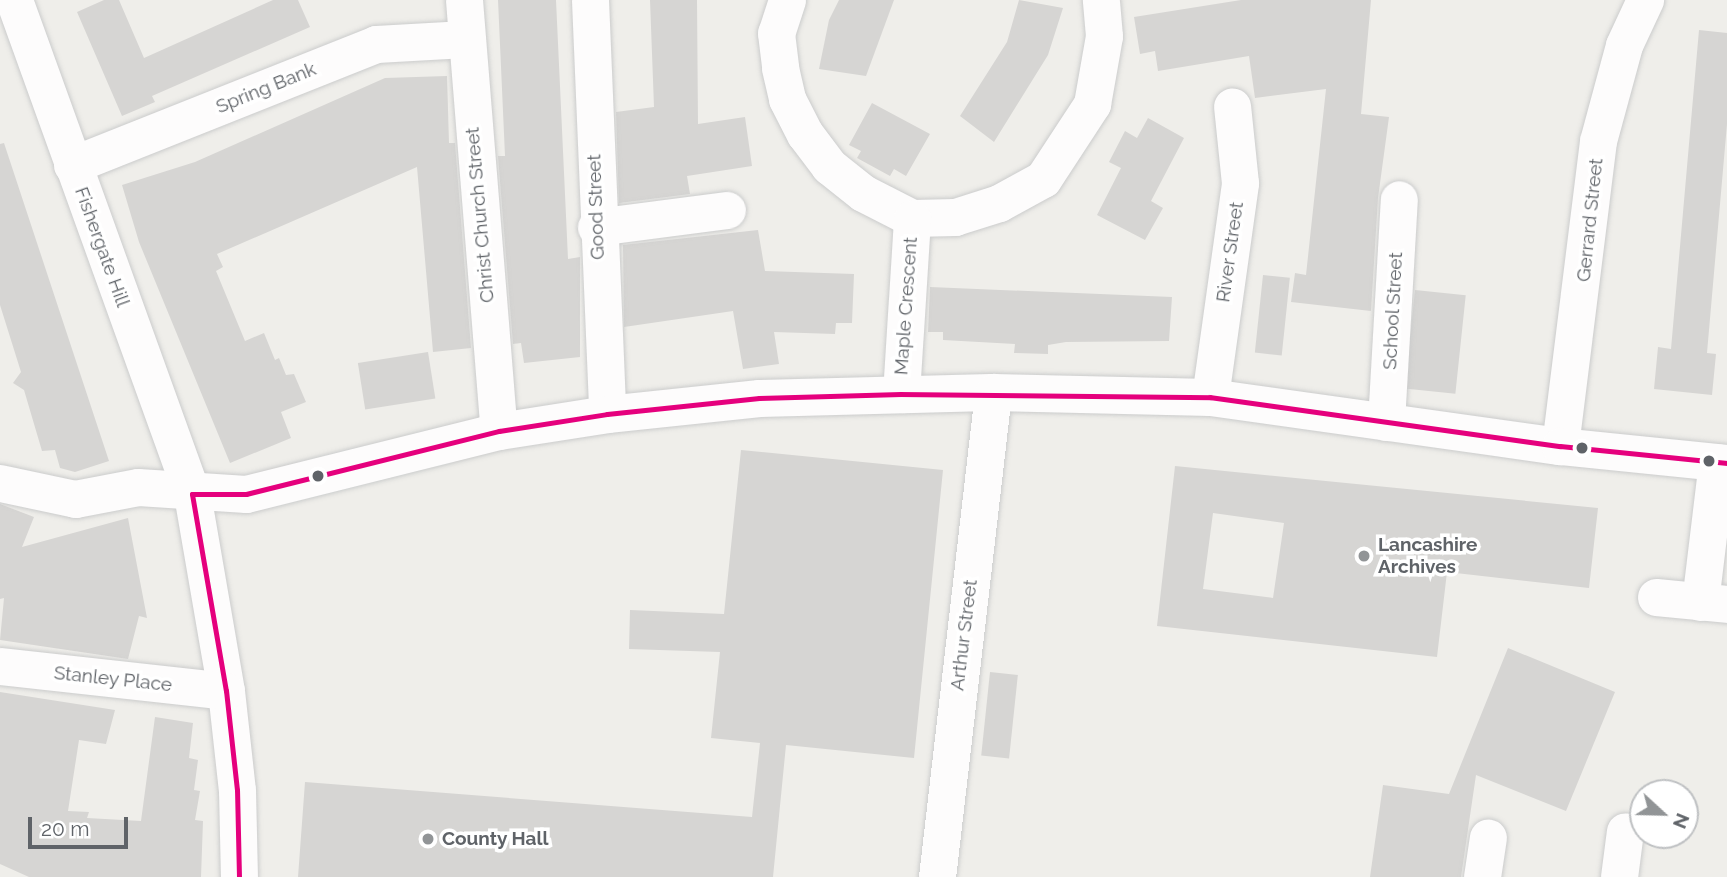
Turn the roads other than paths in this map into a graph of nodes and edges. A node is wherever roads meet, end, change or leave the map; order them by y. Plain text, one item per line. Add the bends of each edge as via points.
1 (14, 0) edge
2 (464, 0) edge
3 (590, 0) edge
4 (787, 0) edge
5 (1101, 0) edge
6 (1645, 0) edge
7 (466, 39) junction
8 (1233, 106) dead end
9 (72, 165) junction
10 (1399, 200) dead end
11 (727, 210) dead end
12 (912, 218) junction
13 (596, 227) junction
14 (993, 392) junction
15 (901, 394) junction
16 (1210, 397) junction
17 (607, 414) junction
18 (1386, 422) junction
19 (499, 431) junction
20 (1560, 446) junction
21 (1722, 463) edge
22 (0, 483) edge
23 (192, 494) junction
24 (1656, 597) dead end
25 (1713, 603) edge
26 (0, 666) edge
27 (226, 691) junction
28 (1625, 831) dead end
29 (1488, 836) dead end
30 (239, 877) edge
31 (937, 877) edge
32 (1482, 877) edge
33 (1619, 877) edge

1 - 9 street, Fishergate Hill
2 - 7 street, Christ Church Street
3 - 13 street, Good Street
4 - 12 street, Maple Crescent via 776,33 780,68 787,99 805,134 828,166 863,193
5 - 12 street, Maple Crescent via 1104,36 1092,104 1043,179 999,203 955,217
6 - 20 street, Gerrard Street via 1624,45 1598,141
7 - 9 street, Spring Bank via 376,44
7 - 19 street, Christ Church Street
8 - 16 street, River Street via 1240,183
9 - 23 street, Fishergate Hill
10 - 18 street, School Street
11 - 13 street
12 - 15 street, Maple Crescent
13 - 17 street, Good Street
14 - 15 street
14 - 16 street
14 - 31 street, Arthur Street
15 - 17 street via 759,398
16 - 18 street
17 - 19 street
18 - 20 street
19 - 23 street via 246,494
20 - 21 street
21 - 25 street
22 - 23 street via 75,499 138,487
23 - 27 street, Fishergate Hill
24 - 25 street
26 - 27 street, Stanley Place
27 - 30 street, Fishergate Hill via 237,790
28 - 33 street
29 - 32 street

